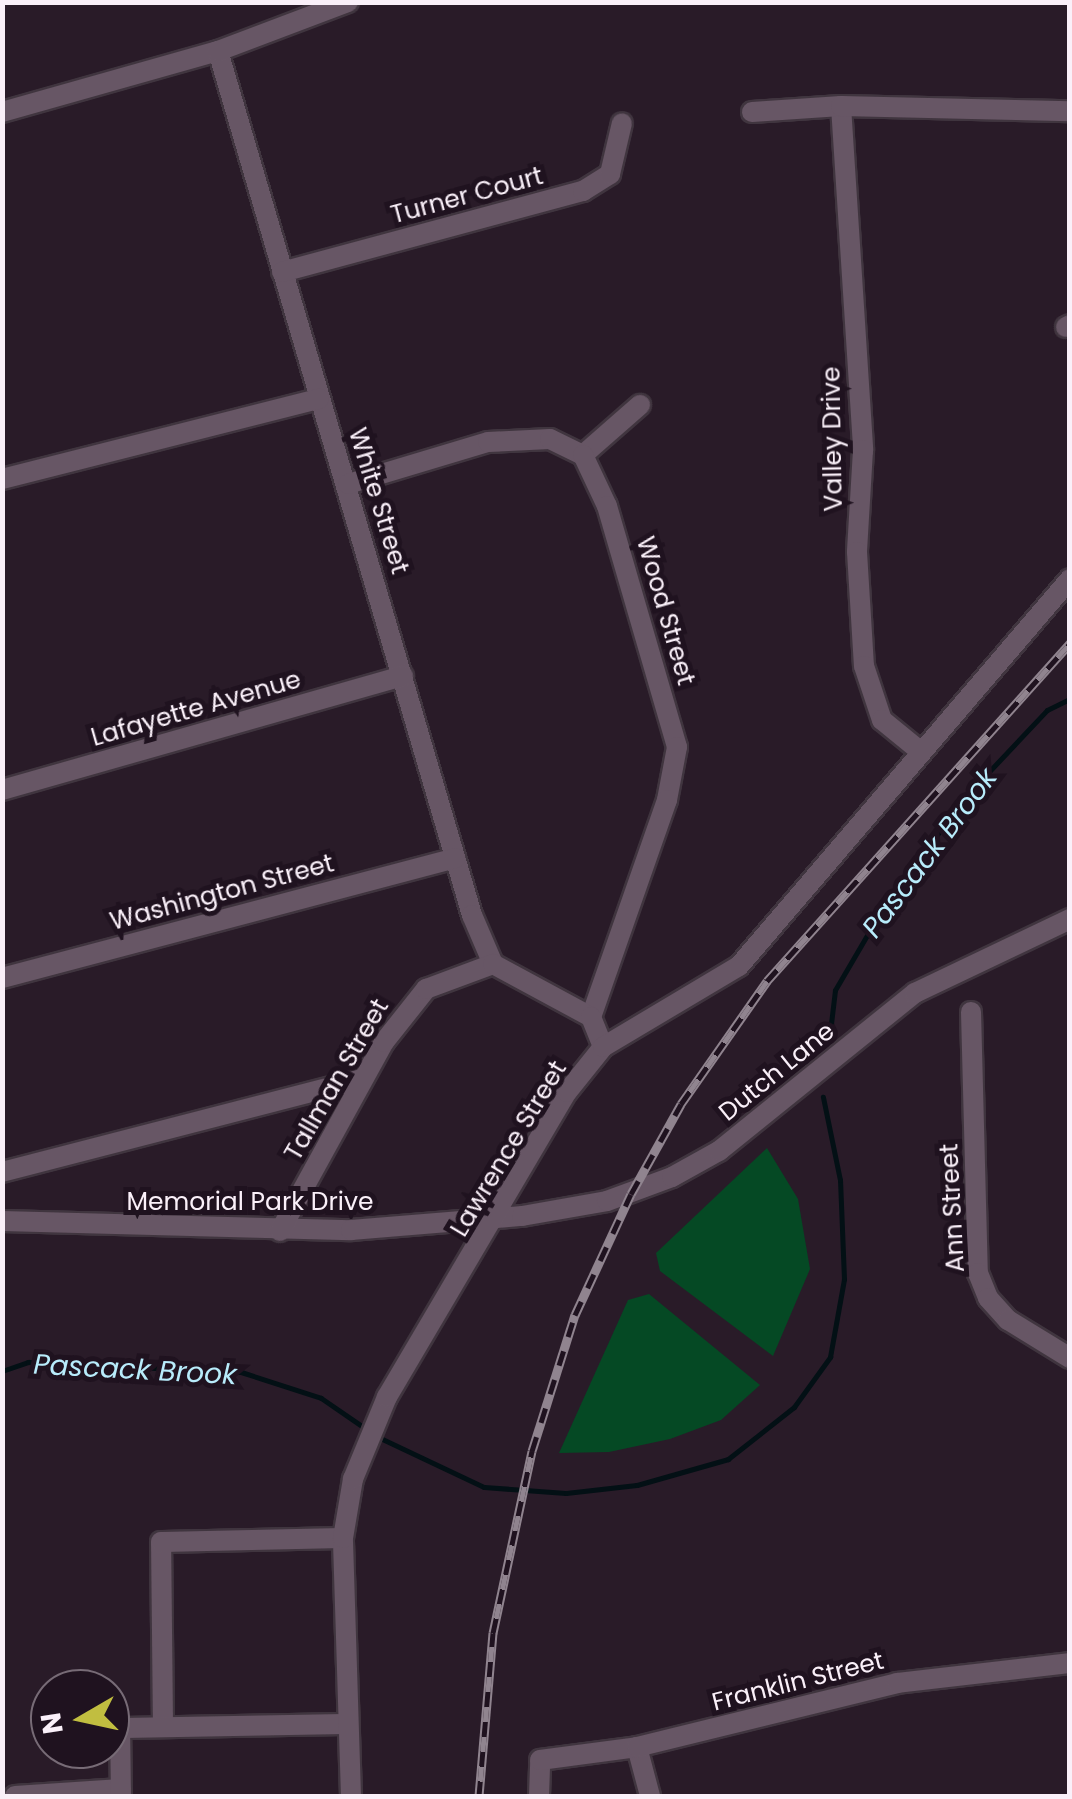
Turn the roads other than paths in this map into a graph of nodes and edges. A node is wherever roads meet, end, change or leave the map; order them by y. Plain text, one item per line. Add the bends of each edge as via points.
1 (348, 2) edge
2 (218, 52) junction
3 (842, 106) junction
4 (2, 112) edge
5 (752, 112) dead end
6 (1070, 112) edge
7 (622, 123) dead end
8 (282, 272) junction
9 (319, 399) junction
10 (640, 405) dead end
11 (583, 455) junction
12 (2, 479) edge
13 (348, 484) junction
14 (1070, 579) edge
15 (404, 676) junction
16 (920, 751) junction
17 (2, 790) edge
18 (456, 858) junction
19 (1070, 920) edge
20 (494, 964) junction
21 (2, 978) edge
22 (971, 1012) dead end
23 (591, 1017) junction
24 (603, 1047) junction
25 (362, 1079) junction
26 (2, 1172) edge
27 (3, 1216) edge
28 (498, 1217) junction
29 (280, 1231) junction
30 (1070, 1358) edge
31 (343, 1538) junction
32 (1070, 1663) edge
33 (348, 1724) junction
34 (163, 1726) junction
35 (637, 1747) junction
36 (121, 1793) edge
37 (16, 1796) edge
38 (351, 1796) edge
39 (539, 1796) edge
40 (650, 1796) edge

1 - 2 street
2 - 4 street
2 - 8 street, White Street
3 - 5 street
3 - 6 street
3 - 16 street, Valley Drive via 863,450 857,552 864,666 882,720
7 - 8 street, Turner Court via 610,174 582,191
8 - 9 street, White Street
9 - 12 street
9 - 13 street, White Street
10 - 11 street
11 - 13 street via 550,439 488,442
11 - 23 street, Wood Street via 608,506 677,747 667,800
13 - 15 street, White Street
14 - 16 street, Lawrence Street
15 - 17 street, Lafayette Avenue
15 - 18 street, White Street
16 - 24 street, Lawrence Street via 739,966
18 - 20 street, White Street
18 - 21 street, Washington Street
19 - 28 street, Dutch Lane via 914,993 746,1131 690,1168 607,1201
20 - 23 street
20 - 25 street, Tallman Street via 426,989
22 - 30 street, Ann Street via 978,1273 988,1298 1008,1320
23 - 24 street
24 - 28 street, Lawrence Street via 567,1092
25 - 26 street
25 - 29 street, Tallman Street
27 - 29 street, Memorial Park Drive
28 - 29 street, Memorial Park Drive
28 - 31 street, Lawrence Street via 387,1397 366,1444
31 - 33 street, Lawrence Street
31 - 34 street via 161,1542
32 - 35 street, Franklin Street via 896,1683
33 - 34 street
33 - 38 street, Lawrence Street
34 - 36 street via 120,1728
35 - 39 street, Franklin Street via 540,1760
35 - 40 street
36 - 37 street

